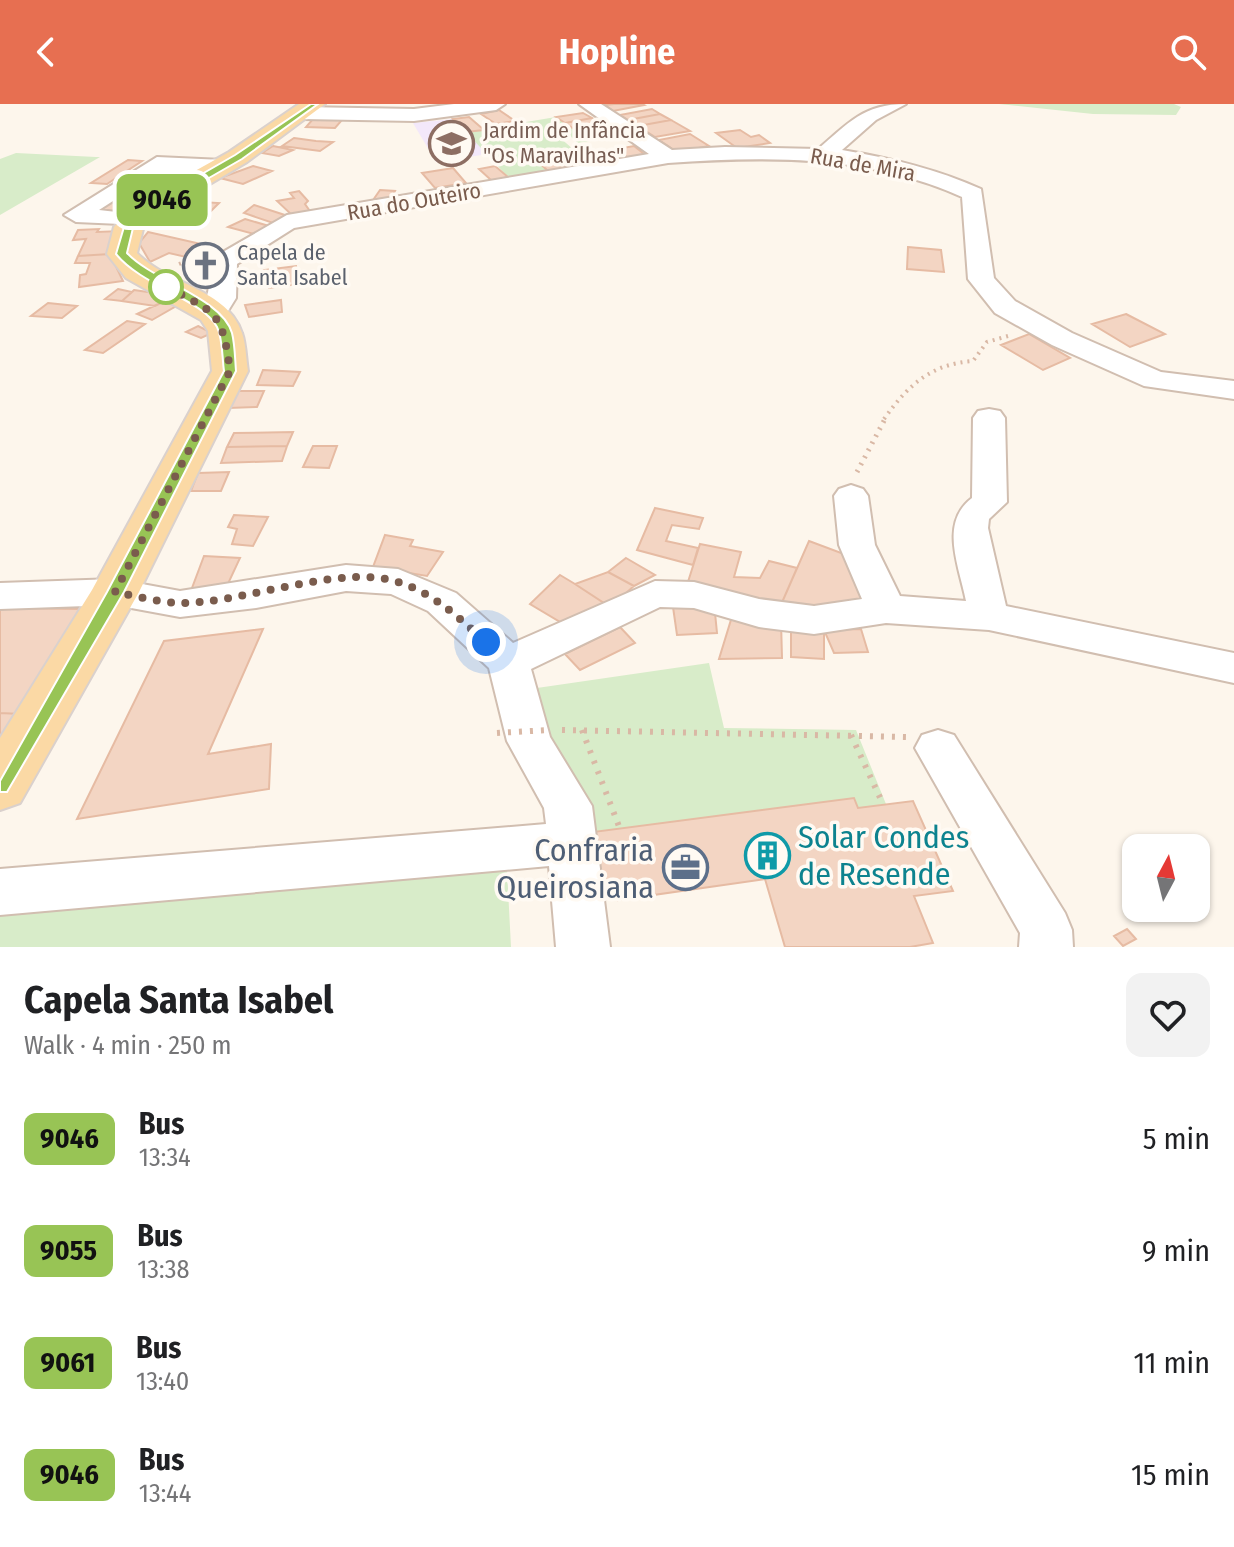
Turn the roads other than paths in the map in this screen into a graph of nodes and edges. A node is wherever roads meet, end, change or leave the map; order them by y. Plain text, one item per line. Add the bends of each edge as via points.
1 (496, 104) edge
2 (588, 104) edge
3 (897, 104) edge
4 (308, 108) edge
5 (825, 154) junction
6 (668, 157) junction
7 (218, 165) junction
8 (148, 210) junction
9 (213, 313) junction
10 (1234, 390) edge
11 (989, 418) dead end
12 (851, 496) road end
13 (115, 592) junction
14 (0, 596) edge
15 (886, 609) junction
16 (989, 616) junction
17 (508, 662) junction
18 (1234, 668) edge
19 (929, 742) road end
20 (0, 787) edge
21 (573, 843) junction
22 (0, 892) edge
23 (583, 947) edge
24 (1046, 947) edge

1 - 4 street via 414,115
2 - 6 street
3 - 5 street via 869,116
4 - 7 main road
5 - 6 street, Rua de Mira
5 - 10 street, Rua de Mira via 885,163 973,194 981,279 1005,307 1155,380
6 - 9 street, Rua do Outeiro via 287,222 225,261 223,298
7 - 8 main road
7 - 8 street via 157,163 76,215
8 - 9 main road via 123,240 122,254 137,271
9 - 13 main road via 225,331 230,371
11 - 16 street via 989,502 972,515 970,528
12 - 15 street via 857,545
13 - 14 street
13 - 17 street via 180,604 346,578 398,582 442,602
13 - 20 main road
15 - 16 street
15 - 17 street via 814,620 759,613 694,595 655,594
16 - 18 street
17 - 21 street via 529,741 568,806
19 - 24 street via 1046,930
21 - 22 street
21 - 23 street

